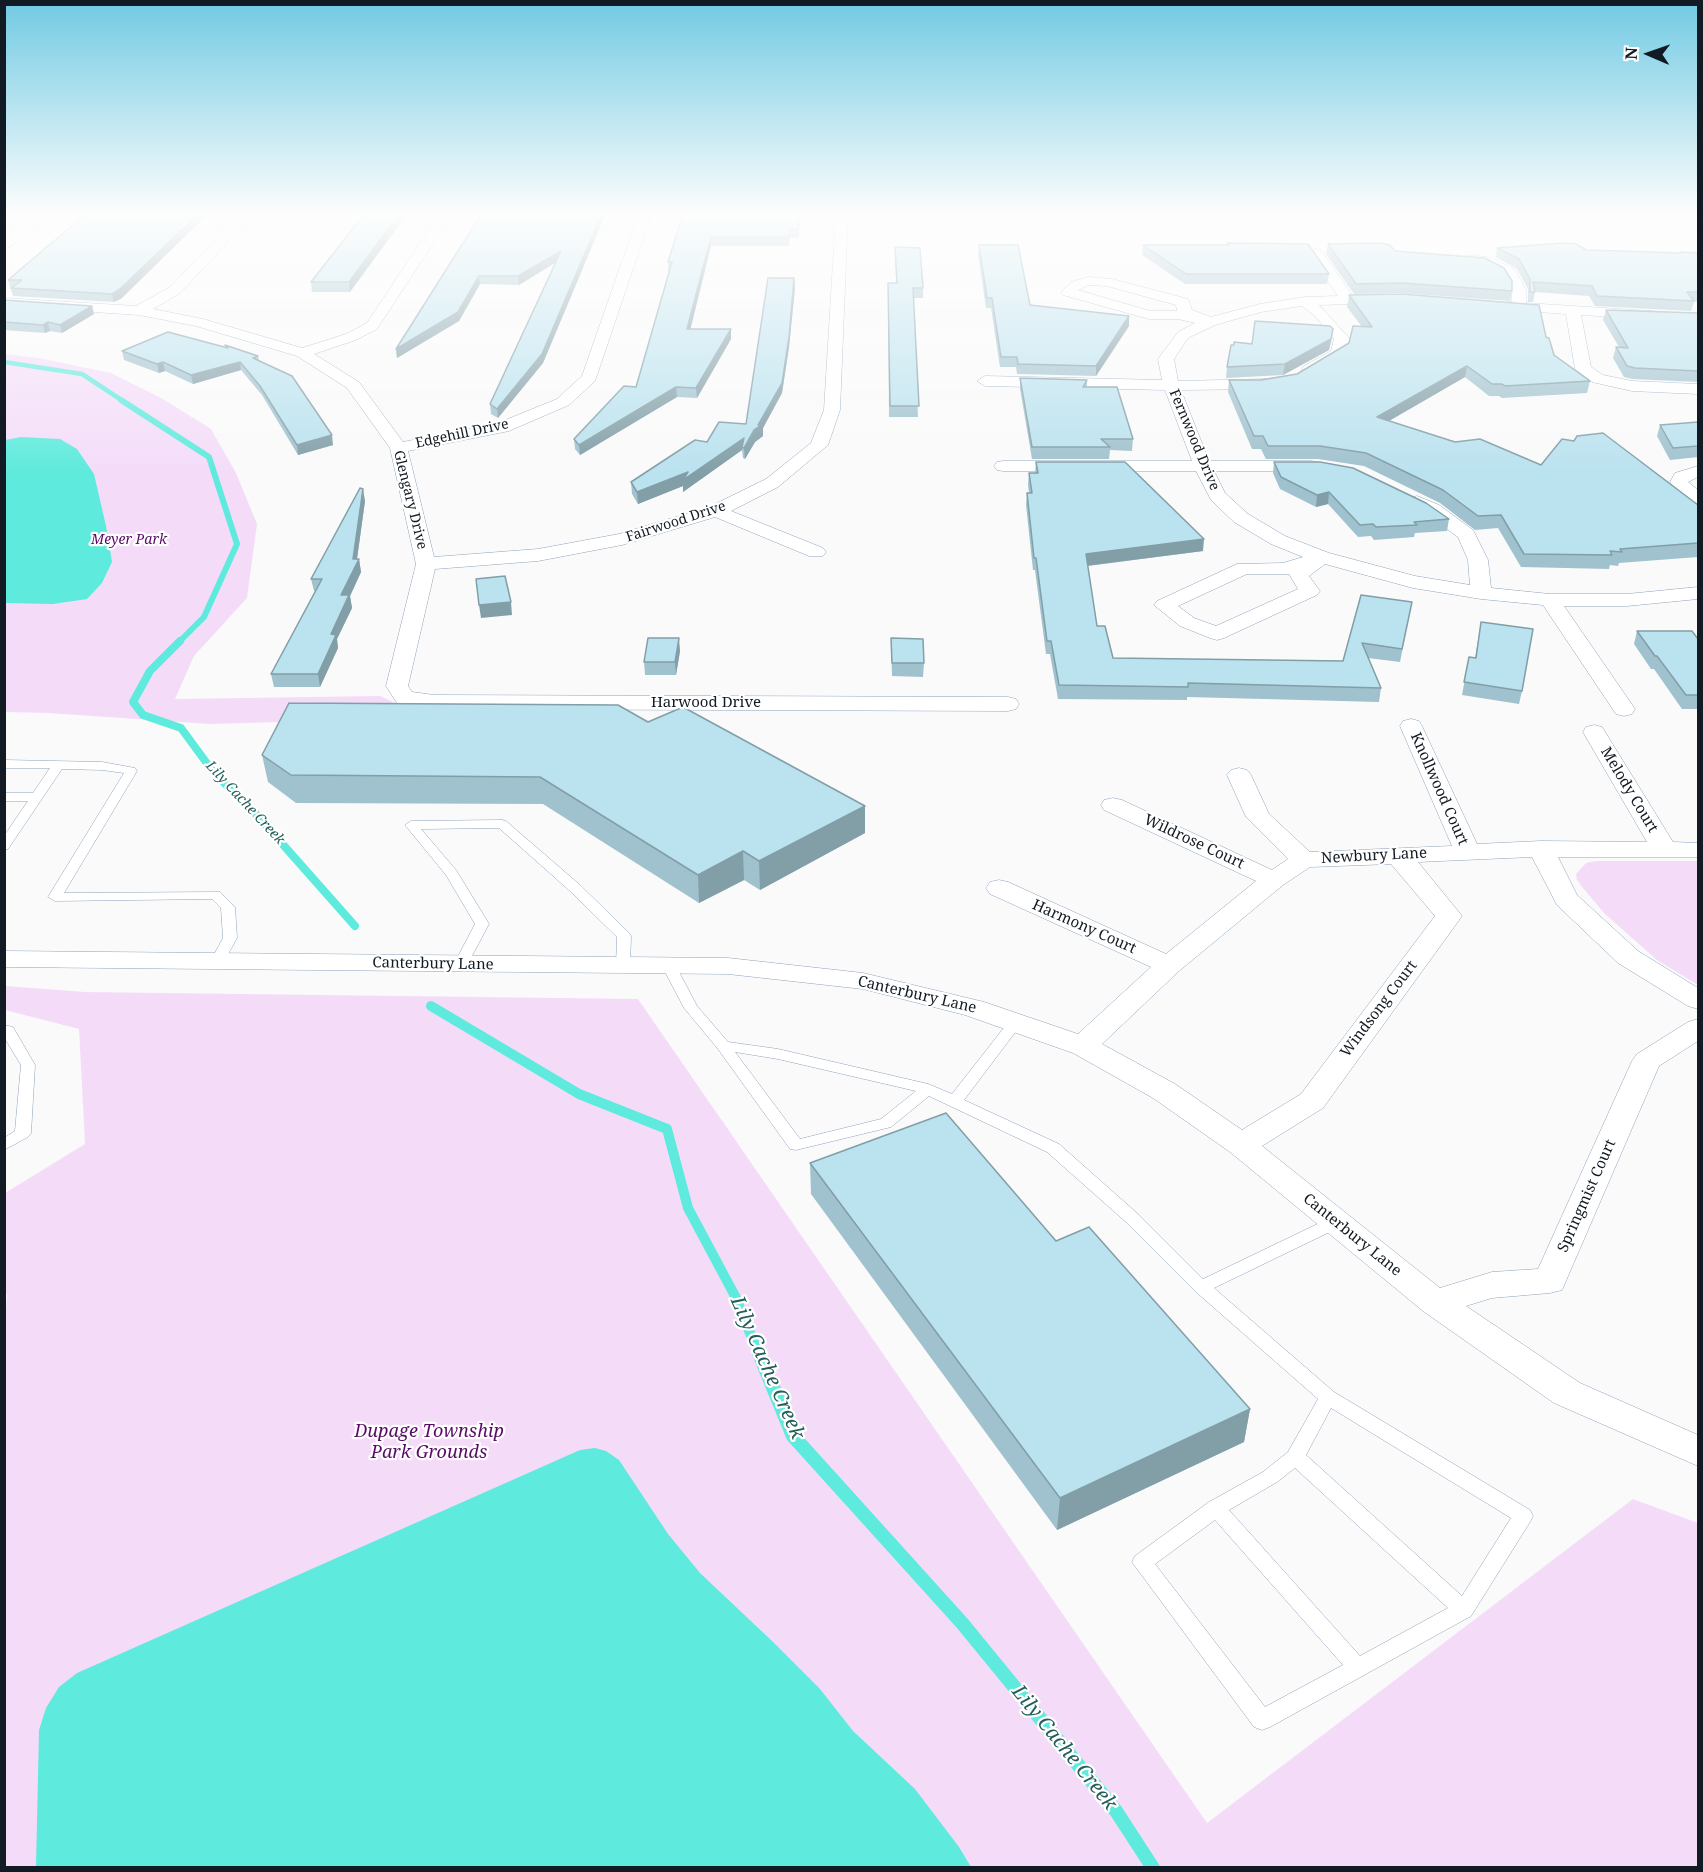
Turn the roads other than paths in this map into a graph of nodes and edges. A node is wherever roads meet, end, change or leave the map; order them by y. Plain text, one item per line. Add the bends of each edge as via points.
1 (158, 300) edge
2 (389, 300) edge
3 (616, 300) edge
4 (838, 300) edge
5 (1097, 300) edge
6 (1177, 300) edge
7 (1314, 300) edge
8 (1519, 300) edge
9 (1305, 301) junction
10 (4, 302) edge
11 (1484, 305) edge
12 (1519, 307) junction
13 (139, 312) junction
14 (1573, 312) junction
15 (1698, 318) edge
16 (1210, 322) junction
17 (302, 353) junction
18 (1298, 376) edge
19 (985, 381) dead end
20 (1170, 383) junction
21 (1278, 383) edge
22 (1698, 389) edge
23 (399, 448) junction
24 (1003, 466) dead end
25 (1203, 466) junction
26 (1328, 467) edge
27 (1698, 471) edge
28 (1400, 493) edge
29 (1698, 498) edge
30 (716, 511) junction
31 (816, 552) dead end
32 (1322, 557) junction
33 (426, 564) junction
34 (1481, 593) junction
35 (1698, 593) edge
36 (1550, 600) junction
37 (405, 698) joint
38 (1008, 705) dead end
39 (1624, 709) dead end
40 (1411, 726) dead end
41 (1594, 732) dead end
42 (4, 764) edge
43 (58, 765) junction
44 (1239, 775) dead end
45 (4, 797) edge
46 (36, 797) junction
47 (1113, 805) dead end
48 (4, 846) edge
49 (1541, 849) junction
50 (1664, 849) junction
51 (1698, 850) edge
52 (1467, 851) junction
53 (1397, 854) junction
54 (1304, 860) junction
55 (1274, 879) junction
56 (999, 888) dead end
57 (4, 959) edge
58 (218, 960) junction
59 (461, 964) junction
60 (1169, 965) junction
61 (623, 966) junction
62 (669, 966) junction
63 (1698, 1000) edge
64 (1015, 1023) junction
65 (1698, 1028) edge
66 (4, 1029) edge
67 (723, 1046) junction
68 (1083, 1046) junction
69 (927, 1089) junction
70 (955, 1101) junction
71 (4, 1145) edge
72 (1241, 1145) junction
73 (1336, 1221) junction
74 (1201, 1287) junction
75 (1435, 1302) junction
76 (1329, 1397) junction
77 (1698, 1451) edge
78 (1295, 1458) junction
79 (1216, 1508) junction
80 (1464, 1610) junction
81 (1358, 1668) junction

1 - 13 street
2 - 17 street via 372,326
3 - 23 street, Edgehill Drive via 589,378 563,402 503,427
4 - 30 street, Fairwood Drive via 834,392 830,422 819,445 772,483
5 - 16 street via 1149,315 1178,315
6 - 16 street via 1183,302 1185,312
7 - 9 street, Fernwood Drive
8 - 12 street
9 - 16 street, Fernwood Drive
9 - 18 street via 1342,339 1338,353
10 - 13 street, Glengary Drive
11 - 12 street
12 - 14 street
13 - 17 street, Glengary Drive via 198,322
14 - 15 street
14 - 22 street via 1583,369 1598,379 1632,386
16 - 20 street, Fernwood Drive via 1184,335 1166,359
17 - 23 street, Glengary Drive via 352,385
19 - 20 street
20 - 21 street
20 - 25 street, Fernwood Drive
23 - 33 street, Glengary Drive
24 - 25 street
25 - 26 street
25 - 32 street, Fernwood Drive via 1217,496 1241,518 1278,540
27 - 29 street via 1681,477 1679,482
28 - 34 street via 1432,509 1466,534 1478,560
30 - 31 street
30 - 33 street, Fairwood Drive via 622,539 538,555
32 - 32 street via 1298,575 1310,591 1217,634 1187,622 1164,605 1244,568 1284,569
32 - 34 street, Fernwood Drive via 1413,582
33 - 37 street, Glengary Drive via 397,686
34 - 36 street, Fernwood Drive
35 - 36 street, Fernwood Drive via 1628,600
36 - 39 street
37 - 38 street, Harwood Drive via 434,702
40 - 52 street, Knollwood Court
41 - 50 street, Melody Court
42 - 43 lane
43 - 46 lane
43 - 58 lane via 131,771 55,897 215,895 228,907 230,938
44 - 54 street via 1258,817
45 - 46 lane
46 - 48 lane
47 - 55 street, Wildrose Court
49 - 50 street, Newbury Lane
49 - 52 street, Newbury Lane
49 - 63 street via 1566,899 1628,957
50 - 51 street, Newbury Lane
52 - 53 street, Newbury Lane
53 - 54 street, Newbury Lane
53 - 72 street, Windsong Court via 1449,916 1312,1101
54 - 55 street, Newbury Lane
55 - 60 street, Newbury Lane
56 - 60 street, Harmony Court
57 - 58 street, Canterbury Lane
58 - 59 street, Canterbury Lane
59 - 61 street, Canterbury Lane
59 - 61 lane via 482,924 451,873 411,825 502,824 624,936
60 - 68 street, Newbury Lane
61 - 62 street, Canterbury Lane
62 - 64 street, Canterbury Lane via 728,966 863,981 974,1008
62 - 67 lane via 691,1008
64 - 68 street, Canterbury Lane
64 - 70 lane
65 - 75 street, Springmist Court via 1647,1061 1550,1281 1492,1285
66 - 71 lane via 28,1065 23,1133
67 - 69 lane via 778,1054
67 - 69 lane via 796,1146 886,1123
68 - 72 street, Canterbury Lane via 1164,1091
69 - 70 lane
70 - 74 lane via 1053,1148 1132,1218
72 - 73 street, Canterbury Lane
73 - 74 lane
73 - 75 street, Canterbury Lane
74 - 76 lane
75 - 77 street, Canterbury Lane via 1567,1393
76 - 78 lane
76 - 80 lane via 1523,1516
78 - 79 lane
78 - 80 lane
79 - 81 lane
79 - 81 lane via 1142,1562 1262,1720
80 - 81 lane

